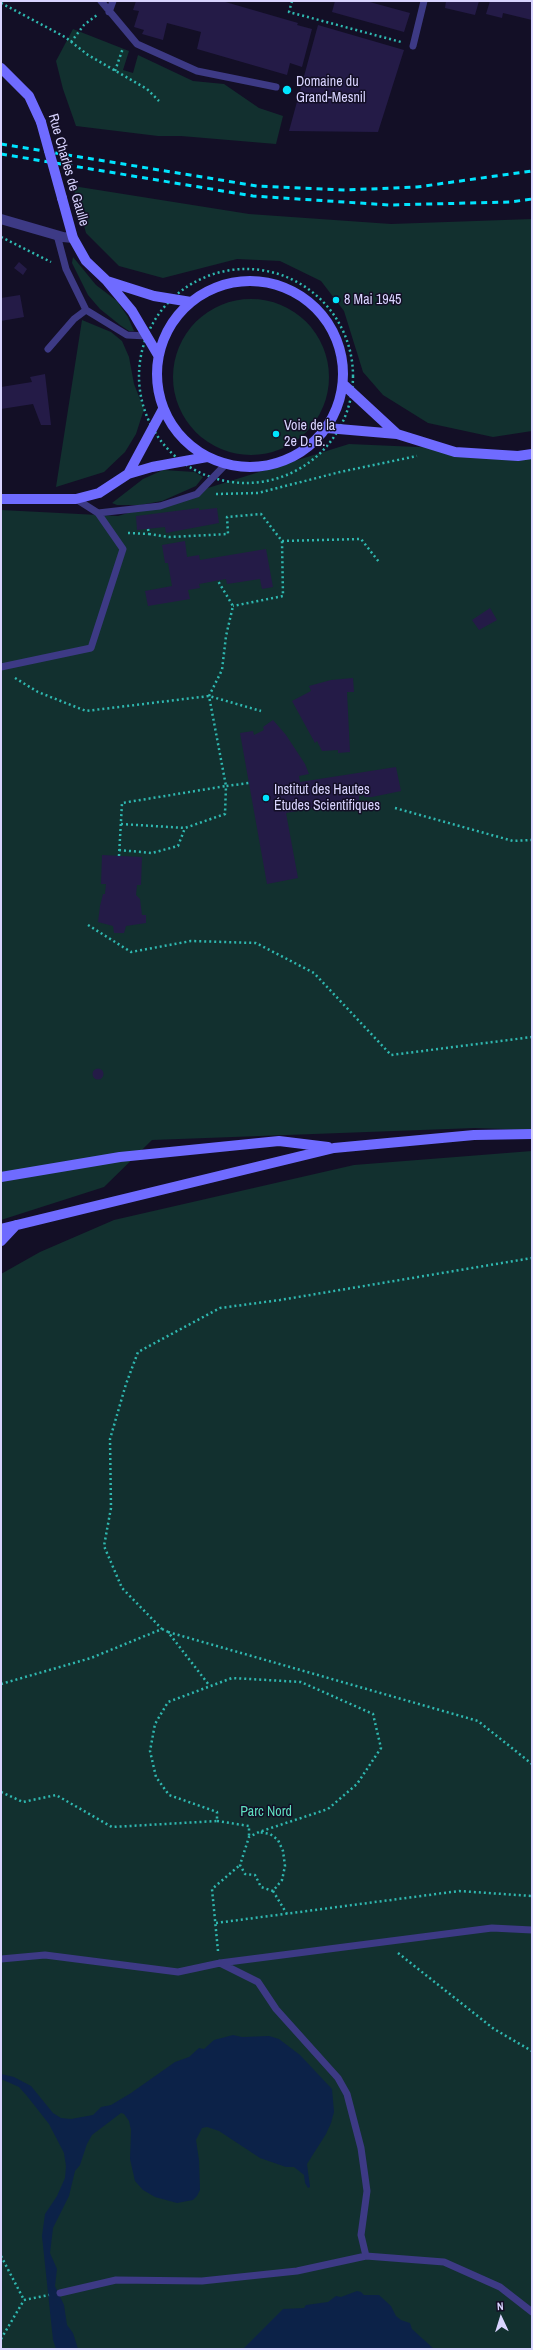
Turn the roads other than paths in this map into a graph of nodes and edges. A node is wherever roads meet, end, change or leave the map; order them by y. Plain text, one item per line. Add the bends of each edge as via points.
1 (101, 1) edge
2 (113, 1) edge
3 (424, 1) edge
4 (109, 12) junction
5 (413, 46) road end
6 (1, 68) edge
7 (276, 86) dead end
8 (1, 218) edge
9 (57, 235) junction
10 (73, 238) junction
11 (107, 280) junction
12 (191, 302) junction
13 (86, 310) junction
14 (147, 336) junction
15 (48, 349) dead end
16 (158, 356) junction
17 (348, 388) junction
18 (163, 409) junction
19 (327, 428) junction
20 (397, 434) junction
21 (532, 454) edge
22 (207, 457) junction
23 (226, 464) junction
24 (128, 474) junction
25 (1, 499) edge
26 (76, 499) junction
27 (98, 513) junction
28 (1, 667) edge
29 (532, 1134) edge
30 (334, 1148) junction
31 (1, 1177) edge
32 (17, 1224) junction
33 (1, 1229) edge
34 (1, 1241) edge
35 (532, 1930) edge
36 (1, 1959) edge
37 (220, 1963) junction
38 (366, 2256) junction
39 (60, 2293) road end
40 (532, 2312) edge

1 - 4 lane
2 - 4 lane
3 - 5 lane
4 - 7 lane via 137,44 197,71
6 - 10 main road, Rue Charles de Gaulle, bridge via 29,96 40,122
8 - 9 street
9 - 10 street
9 - 13 lane via 66,269
10 - 11 main road, Rue Charles de Gaulle via 86,261
11 - 12 main road, Rue Charles de Gaulle via 154,296
11 - 14 main road, Rue Charles de Gaulle
12 - 16 main road via 170,326
12 - 17 main road via 212,288 235,281 260,280 284,286 306,298 324,315 337,337
13 - 14 lane via 127,335
13 - 15 lane via 74,319
14 - 16 main road, Rue Charles de Gaulle
16 - 18 main road via 157,382
17 - 19 main road
17 - 20 main road
18 - 22 main road via 179,434
18 - 24 main road
19 - 20 main road
19 - 23 main road via 308,448 282,462 254,468
20 - 21 main road via 455,452 518,456
22 - 23 main road
22 - 24 main road
23 - 27 lane via 197,494 160,506
24 - 26 main road via 99,493
25 - 26 main road
26 - 27 lane
27 - 28 lane via 123,550 91,648
29 - 30 main road via 474,1135
30 - 31 main road via 280,1141 120,1157
30 - 32 main road
32 - 33 main road
32 - 34 main road
35 - 37 lane via 492,1928
36 - 37 lane via 45,1955 178,1972
37 - 38 lane via 258,1982 276,2009 338,2078 347,2094 361,2148 367,2191 361,2235
38 - 39 lane via 297,2271 202,2281 116,2280
38 - 40 lane via 444,2262 500,2287

